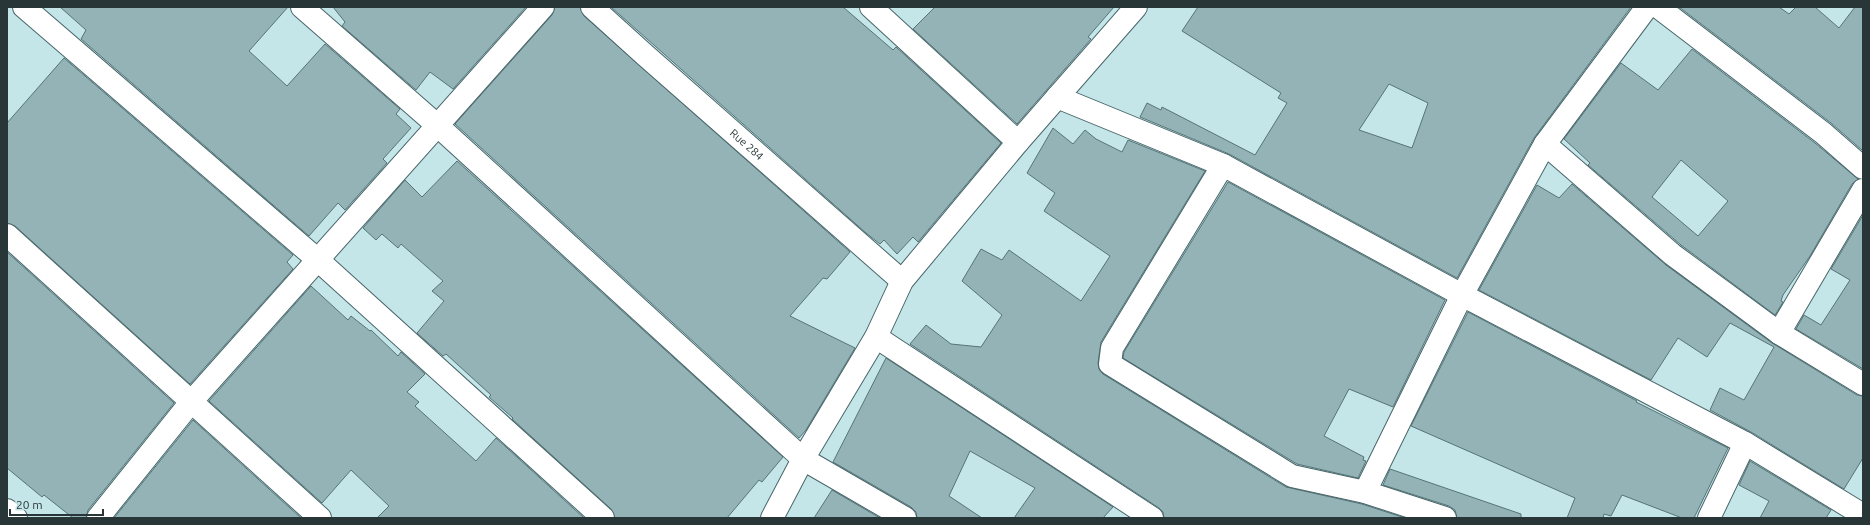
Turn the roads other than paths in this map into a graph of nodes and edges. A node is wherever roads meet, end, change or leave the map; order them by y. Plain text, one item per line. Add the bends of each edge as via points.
1 (24, 7) edge
2 (302, 7) edge
3 (543, 7) edge
4 (592, 7) edge
5 (871, 7) edge
6 (1136, 7) edge
7 (1647, 7) edge
8 (1658, 7) edge
9 (1057, 97) junction
10 (438, 126) junction
11 (1018, 142) junction
12 (1545, 144) junction
13 (1223, 165) junction
14 (1863, 168) edge
15 (1863, 190) edge
16 (7, 235) edge
17 (318, 260) junction
18 (902, 281) junction
19 (1462, 295) junction
20 (1780, 333) junction
21 (876, 337) junction
22 (1863, 384) edge
23 (191, 402) junction
24 (1746, 443) junction
25 (804, 459) junction
26 (1365, 492) junction
27 (7, 510) edge
28 (1863, 515) edge
29 (16, 518) edge
30 (98, 518) edge
31 (320, 518) edge
32 (603, 518) edge
33 (772, 518) edge
34 (905, 518) edge
35 (1152, 518) edge
36 (1445, 518) edge
37 (1709, 518) edge

1 - 17 street
2 - 10 street
3 - 10 street
4 - 18 street, Rue 284
5 - 11 street
6 - 9 street
7 - 12 street
8 - 14 street via 1823,133
9 - 11 street
9 - 13 street
10 - 17 street
10 - 25 street
11 - 18 street
12 - 19 street
12 - 20 street via 1673,255
13 - 19 street
13 - 26 street via 1112,348 1110,364 1292,476
15 - 20 street
16 - 23 street
17 - 23 street
17 - 32 street
18 - 21 street
19 - 24 street
19 - 26 street
20 - 22 street
21 - 25 street
21 - 35 street
23 - 30 street
23 - 31 street
24 - 28 street
24 - 37 street
25 - 33 street
25 - 34 street
26 - 36 street
27 - 29 street

